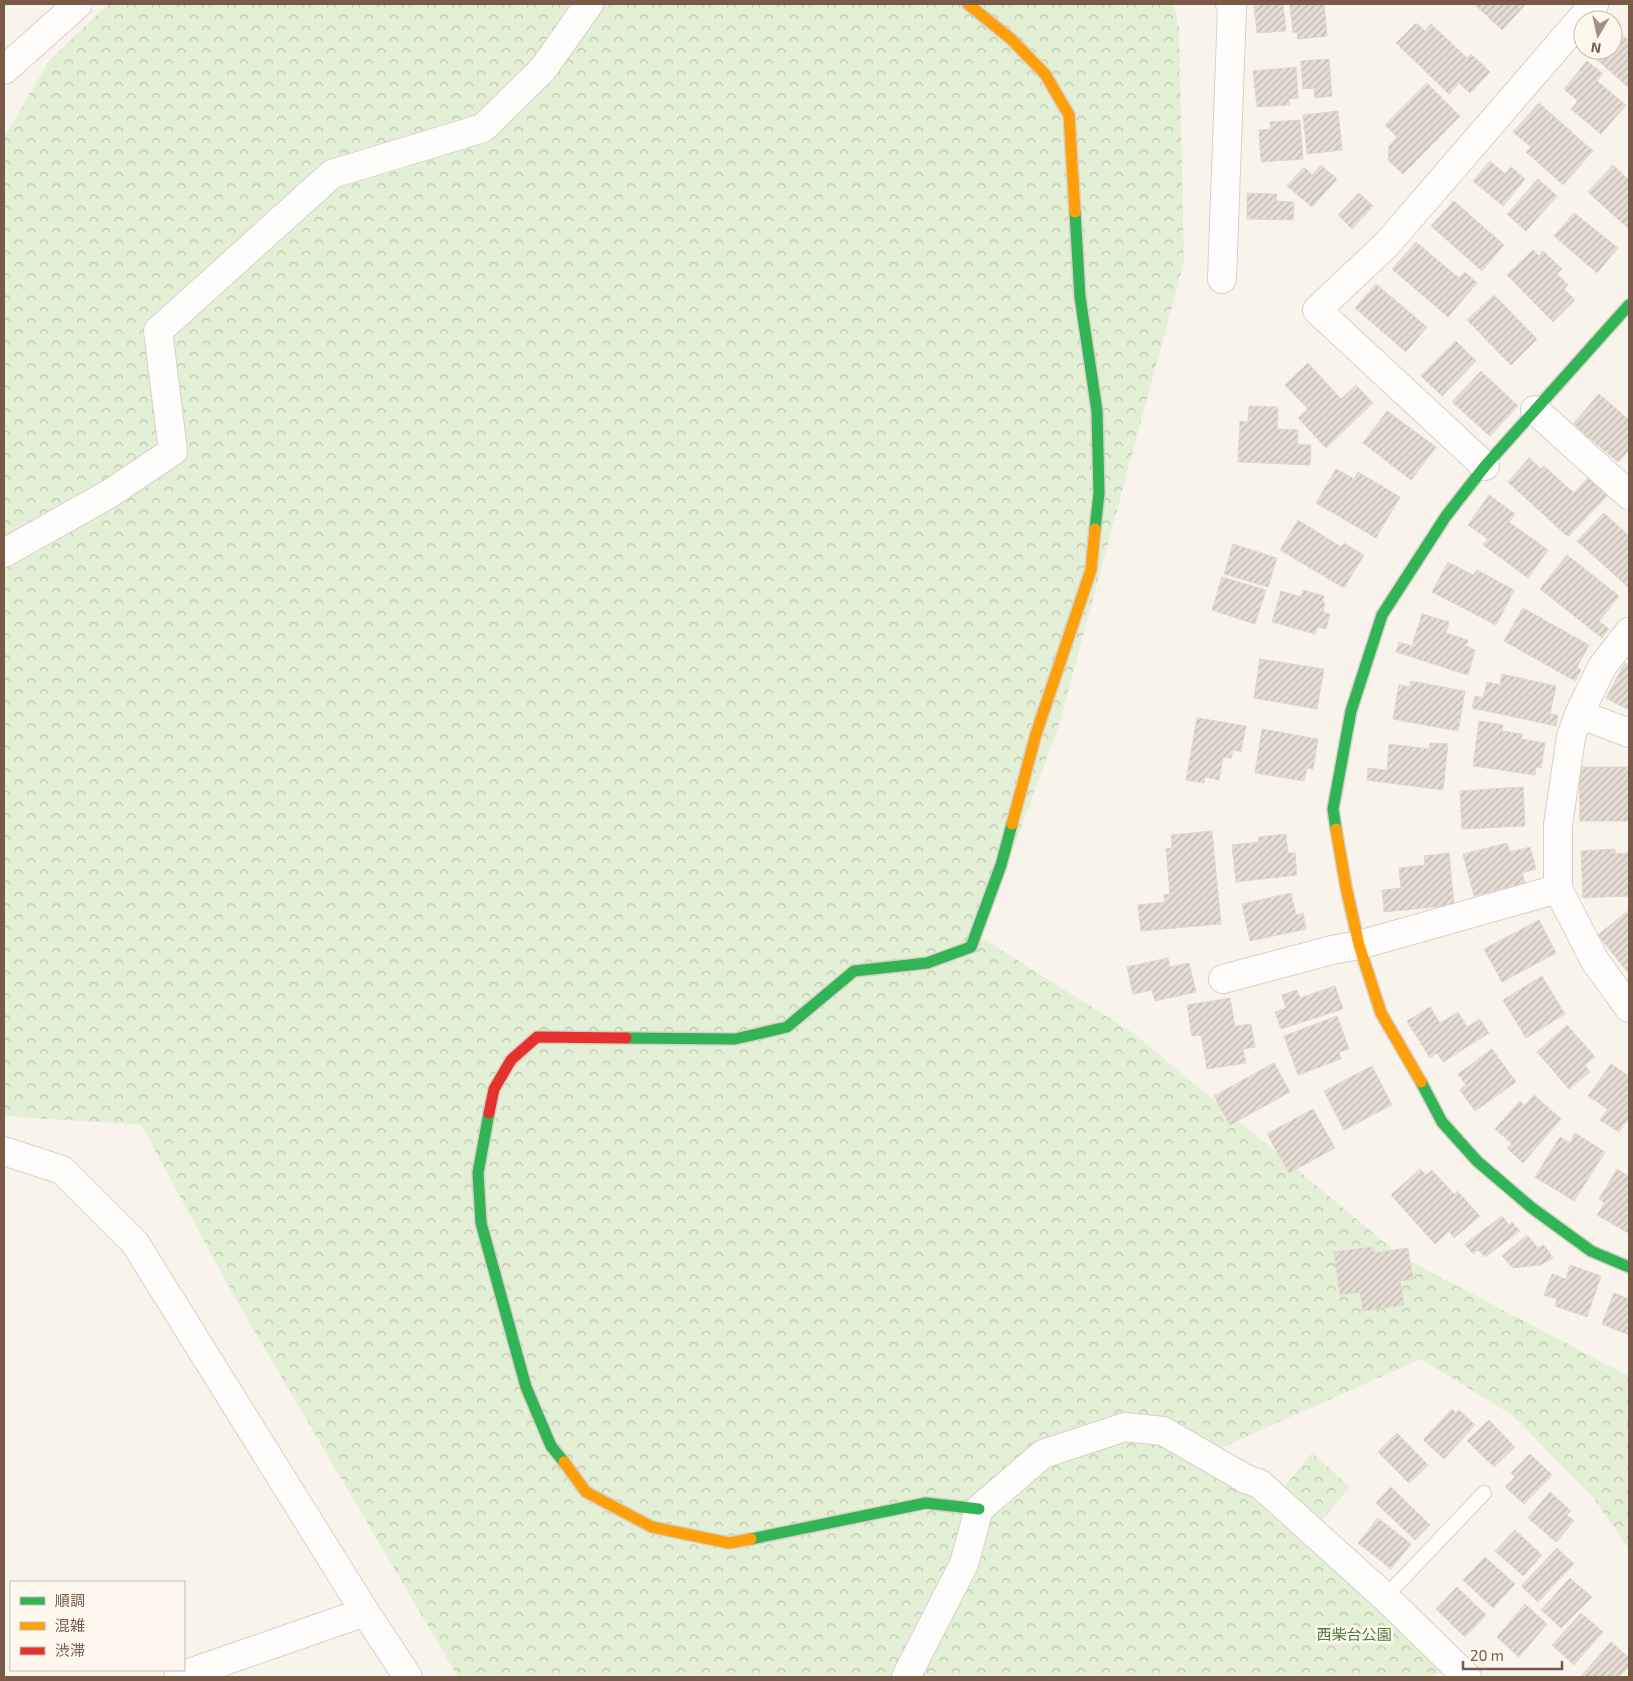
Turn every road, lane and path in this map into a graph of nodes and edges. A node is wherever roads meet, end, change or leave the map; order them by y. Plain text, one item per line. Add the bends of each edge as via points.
1 (78, 4) edge
2 (589, 4) edge
3 (968, 4) edge
4 (1230, 4) edge
5 (1588, 6) edge
6 (4, 70) edge
7 (1222, 279) dead end
8 (1629, 306) edge
9 (1535, 410) junction
10 (1485, 466) junction
11 (1629, 495) edge
12 (4, 553) edge
13 (1629, 632) edge
14 (1579, 714) junction
15 (1629, 733) edge
16 (1558, 889) junction
17 (1358, 945) junction
18 (1223, 979) dead end
19 (1629, 1008) edge
20 (4, 1152) edge
21 (1629, 1267) edge
22 (1484, 1492) dead end
23 (979, 1508) junction
24 (1385, 1597) junction
25 (365, 1612) junction
26 (178, 1677) edge
27 (408, 1677) edge
28 (906, 1677) edge
29 (1467, 1677) edge

1 - 6 street
2 - 12 street via 543,69 483,128 332,174 158,331 173,452 109,494
3 - 23 street via 1011,39 1045,74 1069,115 1080,297 1097,411 1099,493 1091,570 1036,734 1001,864 971,948 928,963 854,971 787,1027 735,1039 537,1037 511,1060 494,1089 478,1173 480,1223 526,1387 551,1446 586,1492 652,1527 729,1543 926,1503
4 - 7 street
5 - 10 street via 1387,244 1317,310
8 - 9 street
9 - 10 street
9 - 11 street
10 - 17 street via 1446,516 1382,615 1352,711 1333,810
13 - 14 street via 1602,667
14 - 15 street
14 - 16 street via 1571,737 1558,825
16 - 17 street
16 - 19 street via 1595,961
17 - 18 street
17 - 21 street via 1381,1014 1442,1122 1477,1161 1532,1208 1592,1251
20 - 25 street via 62,1170 136,1243
22 - 24 lane
23 - 24 street via 1043,1454 1125,1427 1163,1431 1260,1484
23 - 28 street via 964,1564
24 - 29 street
25 - 26 street
25 - 27 street

